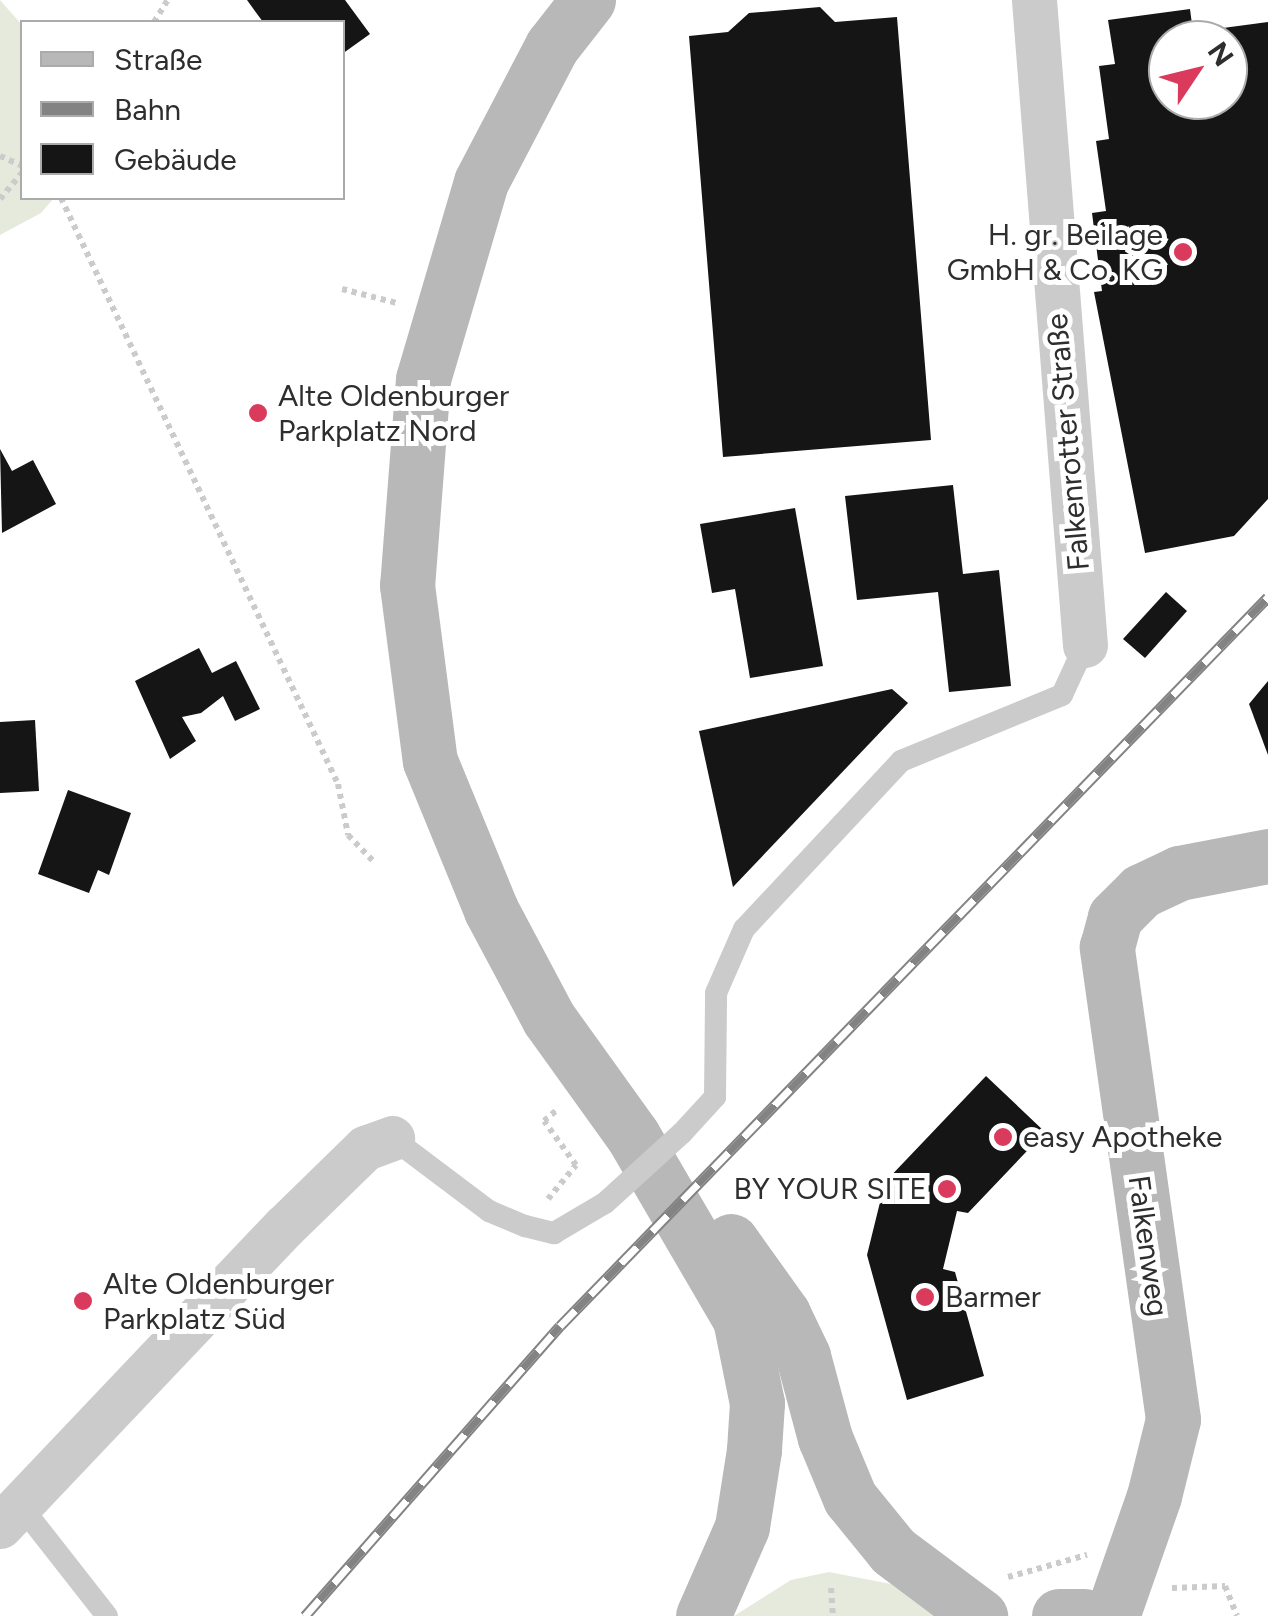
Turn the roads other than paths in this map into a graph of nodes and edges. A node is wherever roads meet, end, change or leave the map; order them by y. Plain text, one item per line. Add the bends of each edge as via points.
1 (588, 0) edge
2 (1034, 0) edge
3 (1085, 645) joint
4 (1268, 856) edge
5 (658, 1135) junction
6 (392, 1138) joint
7 (10, 1515) edge
8 (108, 1616) edge
9 (703, 1616) edge
10 (980, 1616) edge
11 (1059, 1616) edge
12 (1084, 1616) edge
13 (1112, 1616) edge

1 - 5 main road via 552,46 481,182 423,379 407,585 430,761 458,834 549,1019
2 - 3 street, Falkenrotter Straße
3 - 5 lane via 1062,695 901,761 744,928 716,993 716,1096
4 - 13 main road, Falkenweg via 1179,873 1141,891 1115,918 1107,947 1172,1419 1154,1496
5 - 6 lane, bridge via 605,1203 554,1233 489,1210
5 - 9 main road via 740,1320 756,1403 742,1528
5 - 10 main road via 783,1314 850,1498 893,1551
6 - 7 street via 365,1148 325,1186
7 - 8 lane
11 - 12 main road

